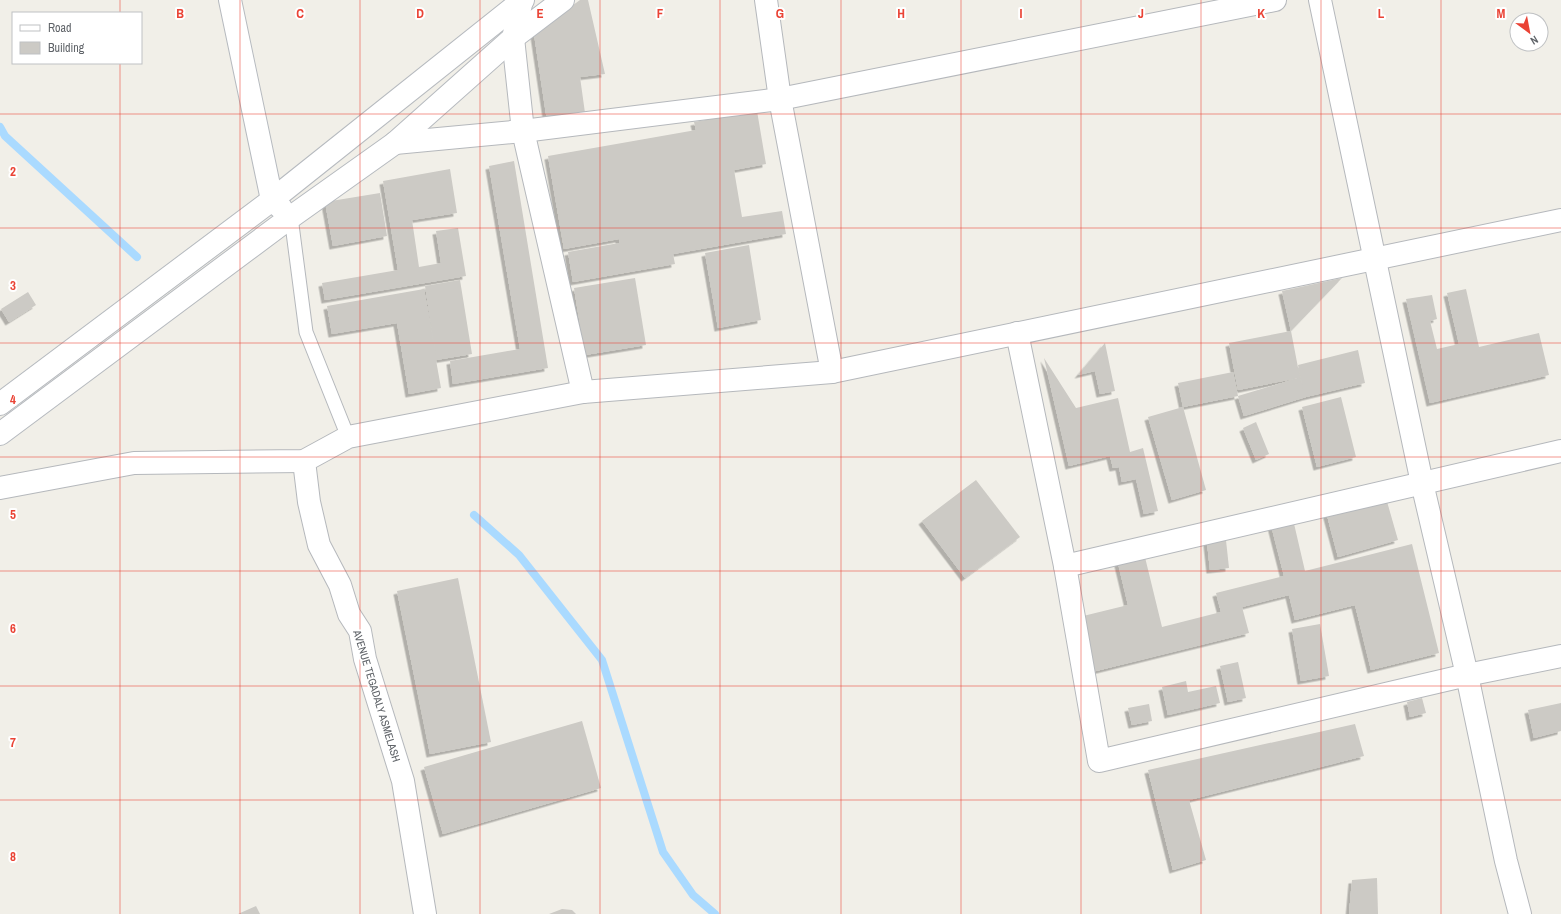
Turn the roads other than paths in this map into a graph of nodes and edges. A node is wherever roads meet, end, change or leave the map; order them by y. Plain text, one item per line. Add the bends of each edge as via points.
1 (230, 0) edge
2 (523, 0) edge
3 (563, 0) edge
4 (766, 0) edge
5 (1275, 0) edge
6 (1320, 0) edge
7 (513, 38) junction
8 (780, 100) junction
9 (524, 131) junction
10 (395, 143) junction
11 (272, 200) junction
12 (291, 217) junction
13 (1561, 220) edge
14 (1376, 259) junction
15 (1017, 333) junction
16 (832, 372) junction
17 (583, 392) junction
18 (0, 404) edge
19 (0, 434) edge
20 (348, 437) junction
21 (1561, 452) edge
22 (304, 461) junction
23 (1422, 484) junction
24 (0, 488) edge
25 (1065, 566) junction
26 (1561, 656) edge
27 (1467, 675) junction
28 (425, 914) edge
29 (1520, 914) edge

1 - 11 street
2 - 7 street
2 - 11 street
3 - 7 street
4 - 8 street
5 - 8 street
6 - 14 street
7 - 9 street
7 - 10 street
8 - 9 street
8 - 16 street
9 - 10 street
9 - 17 street
10 - 12 street
11 - 12 street
11 - 18 street
12 - 19 street
12 - 20 lane via 306,332
13 - 14 street
14 - 15 street
14 - 23 street
15 - 16 street
15 - 25 street
16 - 17 street
17 - 20 street
20 - 22 street
21 - 23 street
22 - 24 street via 134,463
22 - 28 street, AVENUE TEGADALY ASMELASH via 309,502 319,545 340,585 349,614 360,631 365,659 402,781
23 - 25 street
23 - 27 street
25 - 27 street via 1099,761
26 - 27 street
27 - 29 street via 1506,861

